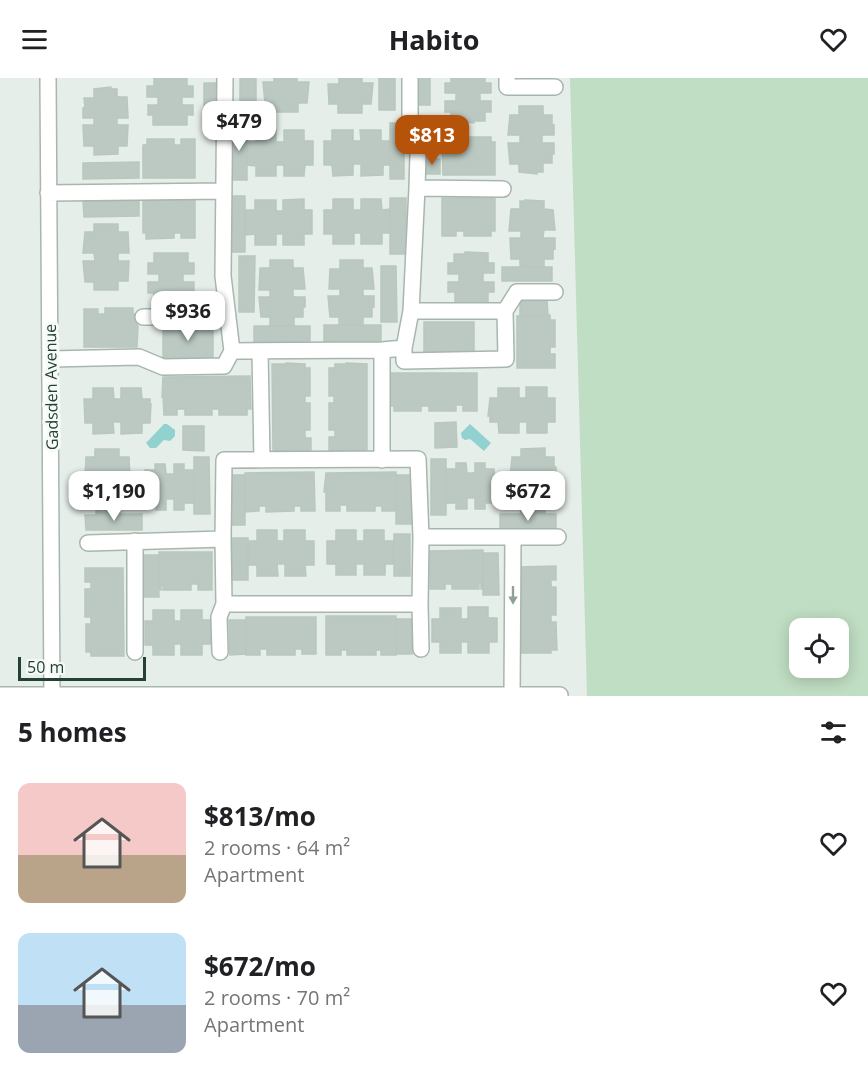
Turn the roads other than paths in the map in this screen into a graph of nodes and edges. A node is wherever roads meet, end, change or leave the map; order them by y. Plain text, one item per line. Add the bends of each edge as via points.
1 (48, 78) edge
2 (225, 78) edge
3 (410, 78) edge
4 (507, 78) edge
5 (555, 87) dead end
6 (417, 188) junction
7 (504, 189) dead end
8 (224, 190) junction
9 (48, 193) junction
10 (555, 292) dead end
11 (411, 311) junction
12 (505, 311) junction
13 (143, 317) dead end
14 (228, 317) junction
15 (404, 348) junction
16 (382, 350) junction
17 (232, 351) junction
18 (260, 351) junction
19 (51, 359) junction
20 (262, 460) junction
21 (382, 460) junction
22 (421, 537) junction
23 (513, 537) junction
24 (558, 537) dead end
25 (223, 540) junction
26 (135, 542) junction
27 (88, 543) dead end
28 (224, 604) junction
29 (420, 604) junction
30 (420, 649) dead end
31 (135, 652) dead end
32 (220, 652) dead end
33 (0, 695) edge
34 (52, 695) edge
35 (512, 695) edge
36 (560, 695) edge

1 - 9 street, Gadsden Avenue
2 - 8 street
3 - 6 street via 418,154
4 - 5 street via 507,87
6 - 7 street
6 - 11 street
8 - 9 street
8 - 14 street via 223,276
9 - 19 street, Gadsden Avenue
10 - 12 street via 517,291
11 - 12 street
11 - 15 street
12 - 15 street via 506,359 404,361
13 - 14 street
14 - 17 street
15 - 16 street
16 - 18 street
16 - 21 street
17 - 18 street
17 - 19 street via 224,366 163,367 139,357
18 - 20 street
19 - 34 street, Gadsden Avenue
20 - 21 street
20 - 25 street via 224,460
21 - 22 street via 418,459
22 - 23 street
22 - 29 street
23 - 24 street
23 -> 35 street
25 - 26 street
25 - 28 street
26 - 27 street
26 - 31 street
28 - 29 street
28 - 32 street via 219,617
29 - 30 street
33 - 34 street
34 - 35 street
35 - 36 street

